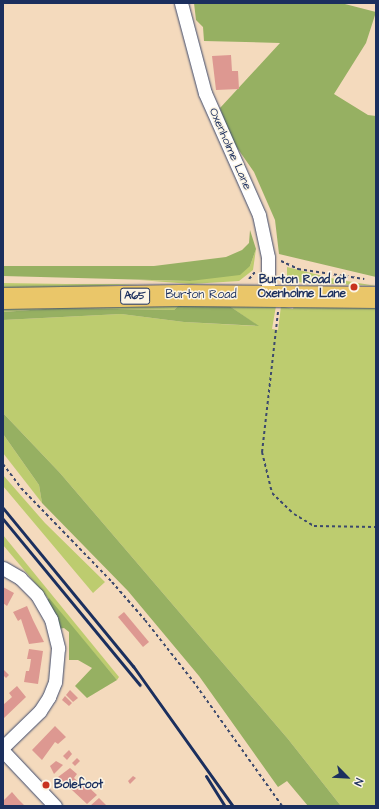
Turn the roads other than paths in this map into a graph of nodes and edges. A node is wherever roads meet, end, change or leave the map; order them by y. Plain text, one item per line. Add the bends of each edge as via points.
1 (181, 3) edge
2 (273, 296) junction
3 (376, 297) edge
4 (3, 298) edge
5 (3, 568) edge
6 (3, 747) edge
7 (3, 751) edge
8 (55, 806) edge

1 - 2 street, Oxenholme Lane via 205,93 259,215
2 - 3 main road, Burton Road / A65
2 - 4 main road, Burton Road / A65
5 - 6 street via 20,578 37,595 51,619 58,648 55,682 49,697 40,711
7 - 8 street

